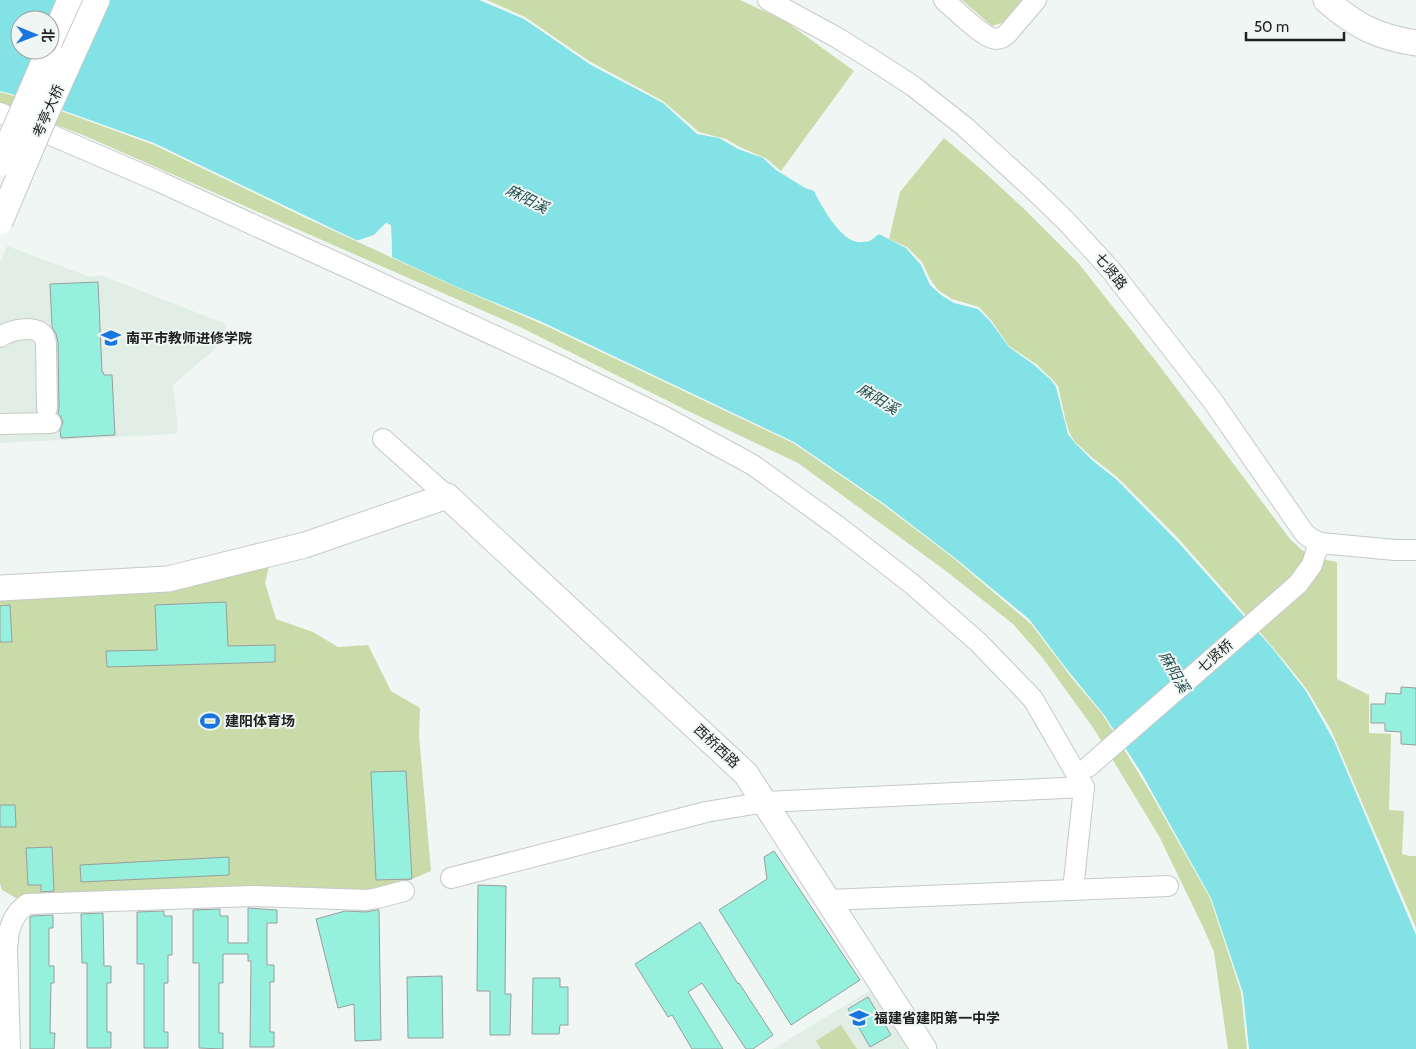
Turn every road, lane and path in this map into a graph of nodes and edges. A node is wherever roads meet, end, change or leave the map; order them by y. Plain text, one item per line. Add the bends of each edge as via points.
1 (70, 0) edge
2 (97, 0) edge
3 (768, 0) edge
4 (944, 0) edge
5 (1036, 0) edge
6 (1326, 0) edge
7 (1345, 0) edge
8 (60, 23) edge
9 (1416, 33) edge
10 (1416, 43) edge
11 (44, 60) edge
12 (0, 113) edge
13 (0, 164) edge
14 (0, 222) edge
15 (0, 337) edge
16 (0, 424) edge
17 (383, 439) dead end
18 (447, 496) junction
19 (1320, 544) junction
20 (1416, 550) edge
21 (0, 588) edge
22 (1088, 767) dead end
23 (1084, 787) junction
24 (765, 802) junction
25 (451, 878) dead end
26 (1168, 886) dead end
27 (1073, 890) junction
28 (404, 891) dead end
29 (828, 900) junction
30 (10, 1049) edge
31 (924, 1049) edge

1 - 8 main road, 考亭大桥
2 - 14 main road, 考亭大桥, bridge
3 - 19 street, 七贤路 via 836,37 912,86 965,127 1066,221 1110,269 1212,400 1305,534
4 - 5 street via 987,35 997,39 1004,37
6 - 10 main road via 1356,23 1386,38
7 - 9 main road via 1375,20
11 - 13 main road, 考亭大桥, bridge
12 - 23 street via 160,182 558,365 665,417 753,465 912,584 978,642 1033,700
15 - 16 street via 31,329 44,336 49,415
17 - 18 street
18 - 21 main road via 305,545 168,579
18 - 24 main road, 西桥西路 via 746,774
19 - 20 street
19 - 22 street, 七贤桥 via 1312,565 1298,584
23 - 24 street
23 - 27 street
24 - 25 street via 706,812
24 - 29 main road, 西桥西路
26 - 27 street
27 - 29 street
28 - 30 street via 366,900 223,896 27,904 13,920 9,931
29 - 31 main road, 西桥西路

